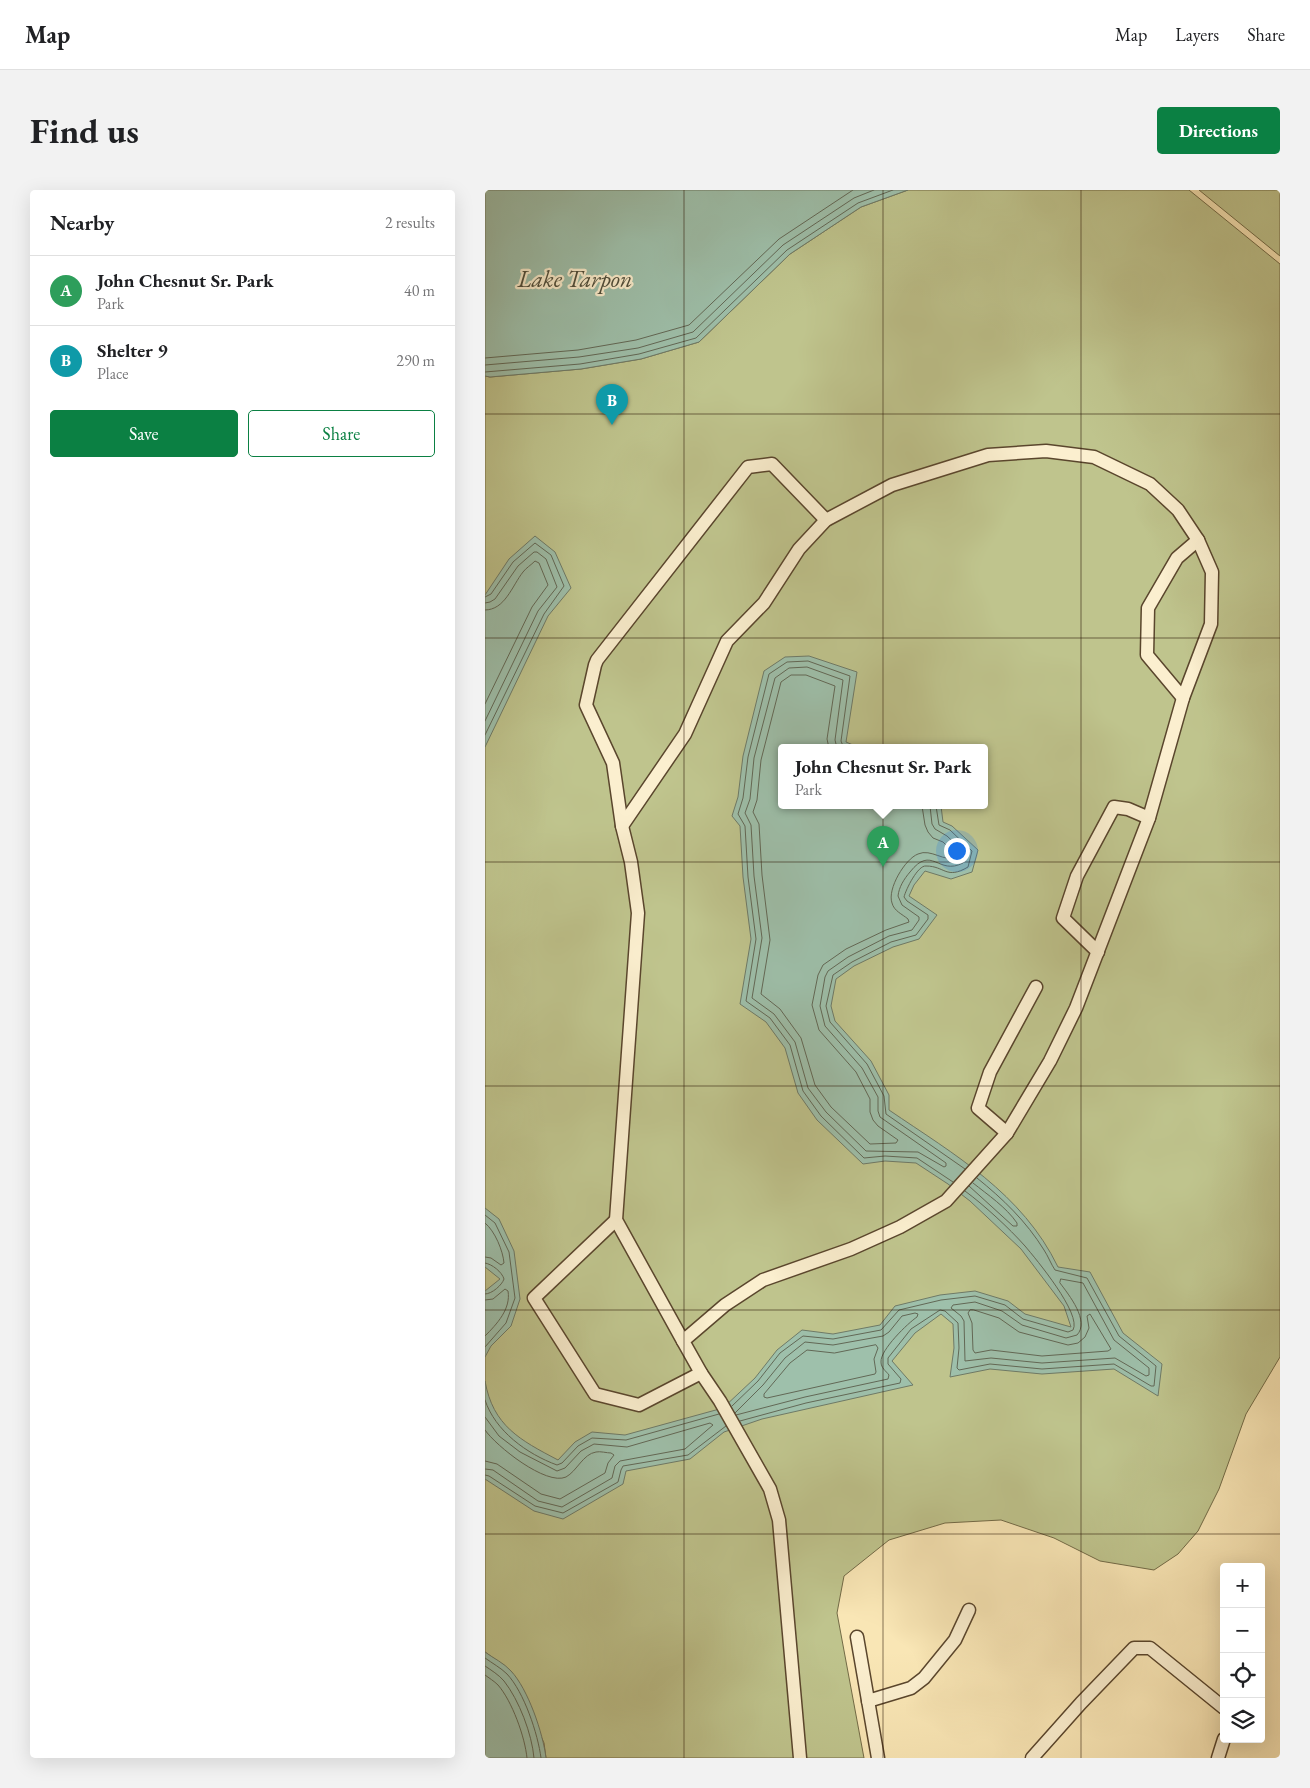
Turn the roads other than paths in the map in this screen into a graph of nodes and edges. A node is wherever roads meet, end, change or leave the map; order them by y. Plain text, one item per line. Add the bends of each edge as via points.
1 (825, 520) junction
2 (1198, 540) junction
3 (1183, 698) junction
4 (1149, 818) junction
5 (622, 826) junction
6 (1098, 952) junction
7 (1036, 987) dead end
8 (1007, 1133) junction
9 (617, 1220) junction
10 (683, 1341) junction
11 (701, 1373) junction
12 (969, 1610) dead end
13 (857, 1637) dead end
14 (868, 1701) junction
15 (1220, 1705) edge
16 (1223, 1743) edge
17 (800, 1758) edge
18 (878, 1758) edge
19 (1032, 1758) edge
20 (1218, 1758) edge

1 - 2 street via 891,485 988,455 1046,451 1094,457 1150,484 1178,510
1 - 5 street via 799,549 764,603 727,641 685,734
1 - 5 street via 772,464 748,467 597,660 586,705 613,763
2 - 3 street via 1212,572 1211,624
2 - 3 street via 1177,558 1148,608 1147,655
3 - 4 street
4 - 6 street
4 - 6 street via 1114,807 1077,876 1063,918
5 - 9 street via 638,913
6 - 8 street via 1051,1061
7 - 8 street via 990,1072 978,1108
8 - 10 street via 946,1201 900,1228 763,1280 725,1305
9 - 10 street
9 - 11 street via 534,1298 595,1394 639,1405
10 - 11 street
11 - 17 street via 770,1489 779,1520
12 - 14 street via 955,1640 924,1678 911,1688
13 - 14 street
14 - 18 street
15 - 19 street via 1150,1648 1134,1648
16 - 20 street

